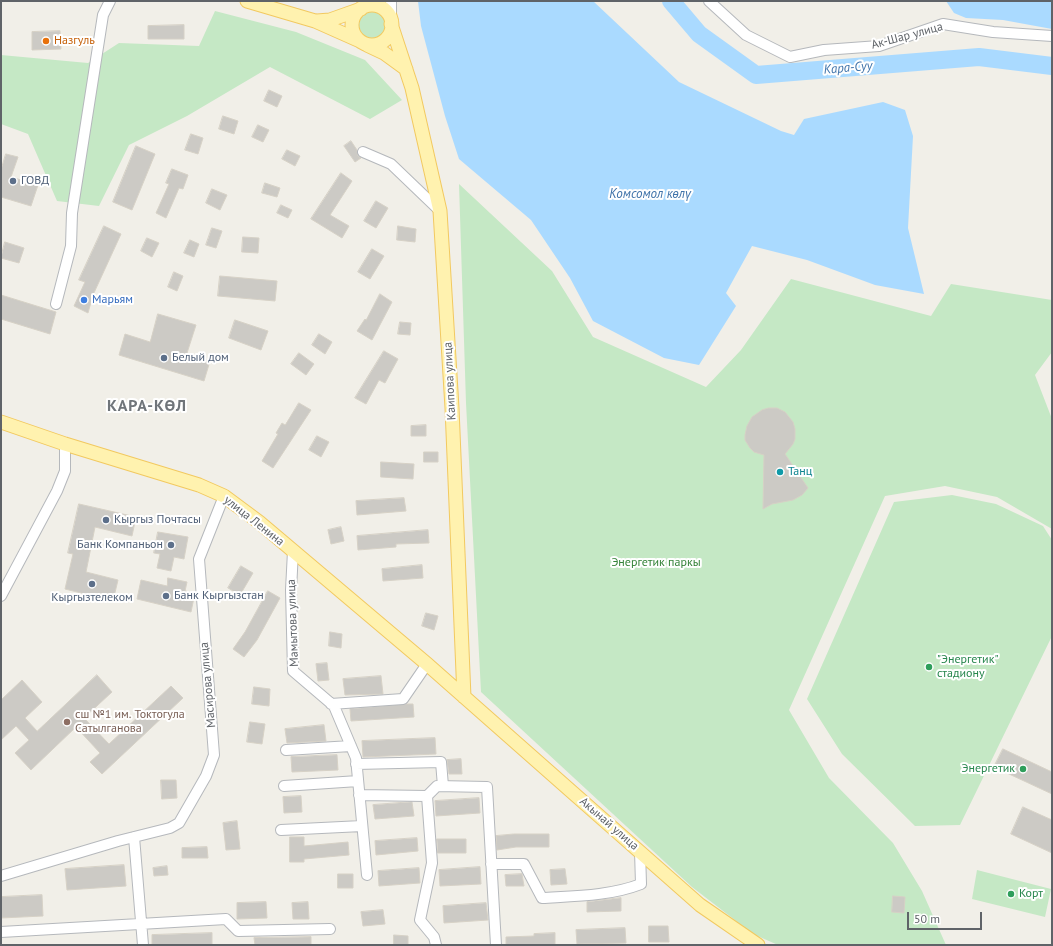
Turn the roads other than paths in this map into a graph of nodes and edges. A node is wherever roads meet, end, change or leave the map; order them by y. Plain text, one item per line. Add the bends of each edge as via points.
1 (110, 1) edge
2 (247, 1) edge
3 (391, 1) edge
4 (709, 1) edge
5 (367, 5) edge
6 (315, 21) junction
7 (391, 23) junction
8 (1052, 36) edge
9 (363, 43) junction
10 (406, 69) junction
11 (363, 152) dead end
12 (440, 211) junction
13 (56, 304) dead end
14 (1, 422) edge
15 (65, 444) junction
16 (224, 496) junction
17 (292, 551) junction
18 (1, 596) edge
19 (427, 664) junction
20 (464, 697) junction
21 (331, 704) junction
22 (351, 746) junction
23 (286, 750) dead end
24 (356, 764) junction
25 (358, 781) junction
26 (284, 786) dead end
27 (443, 786) junction
28 (359, 795) junction
29 (427, 796) junction
30 (362, 826) junction
31 (281, 830) dead end
32 (134, 837) junction
33 (640, 851) junction
34 (491, 864) junction
35 (367, 875) dead end
36 (1, 876) edge
37 (141, 924) junction
38 (330, 929) dead end
39 (1, 932) edge
40 (143, 945) edge
41 (436, 945) edge
42 (496, 945) edge
43 (758, 945) edge

1 - 13 street via 103,15 72,212 71,246
2 - 6 main road
3 - 7 street
4 - 8 street, Ак-Шар улица via 746,35 790,57 824,50 879,46 943,24 992,32
5 - 6 main road via 330,20
5 - 7 main road via 385,10
5 - 9 main road via 356,13 352,28
6 - 9 main road
7 - 9 main road via 387,38 381,43
7 - 10 main road, Каипова улица
9 - 10 main road via 384,53
10 - 12 main road, Каипова улица
11 - 12 street via 391,164
12 - 20 main road, Каипова улица via 452,408
14 - 15 main road, улица Ленина
15 - 16 main road, улица Ленина via 199,485
15 - 18 street via 66,471
16 - 17 main road, улица Ленина
16 - 32 street, Масирова улица via 199,559 214,755 206,776 179,823 170,828
17 - 19 main road, улица Ленина
17 - 21 street, Мамытова улица via 293,671
19 - 20 main road, улица Ленина
19 - 21 street via 403,699
20 - 33 main road, Акынай улица
21 - 22 street, Мамытова улица
22 - 23 street
22 - 24 street, Мамытова улица
24 - 25 street, Мамытова улица
24 - 27 street via 441,762
25 - 26 street
25 - 28 street, Мамытова улица
27 - 29 street via 437,786
27 - 34 street via 487,787
28 - 29 street
28 - 30 street, Мамытова улица
29 - 41 street via 432,863 420,920 434,937
30 - 31 street
30 - 35 street, Мамытова улица
32 - 36 street, Масирова улица
32 - 37 street
33 - 34 street via 641,884 625,890 580,895 542,898 524,864
33 - 43 main road, Акынай улица via 700,905
34 - 42 street
37 - 38 street via 226,920 238,931
37 - 39 street
37 - 40 street

